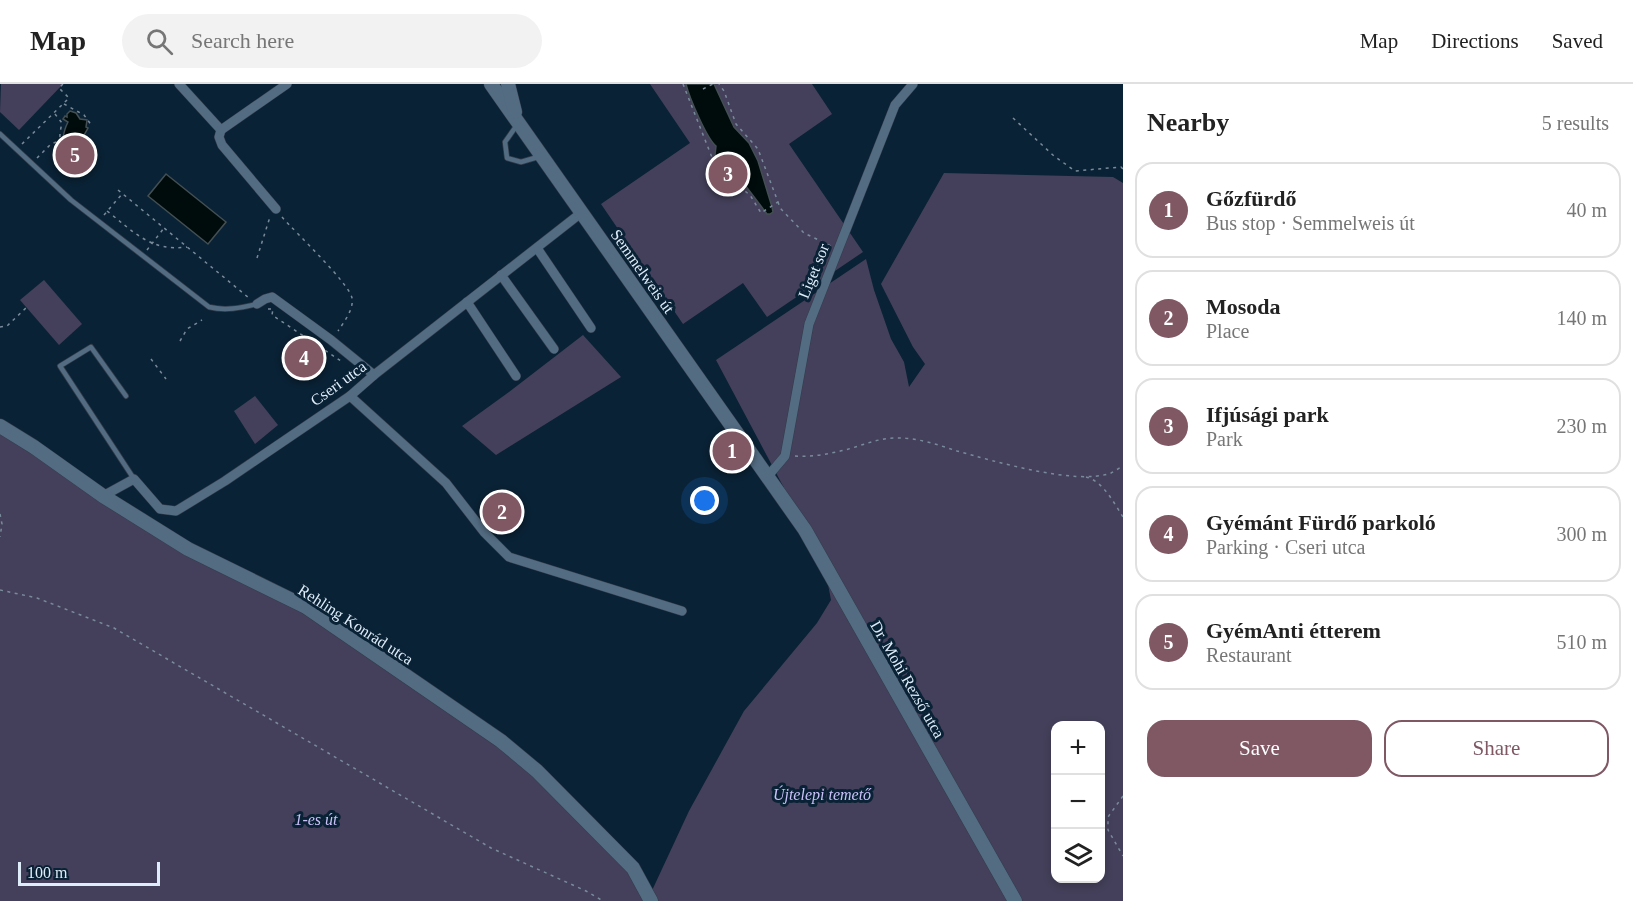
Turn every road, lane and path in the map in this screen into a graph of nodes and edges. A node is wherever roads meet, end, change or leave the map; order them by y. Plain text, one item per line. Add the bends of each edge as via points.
1 (63, 84) edge
2 (179, 84) edge
3 (287, 84) edge
4 (491, 84) edge
5 (508, 84) edge
6 (683, 84) edge
7 (713, 84) edge
8 (719, 84) edge
9 (913, 84) edge
10 (703, 89) dead end
11 (63, 103) junction
12 (54, 112) junction
13 (1013, 118) dead end
14 (518, 122) junction
15 (92, 126) dead end
16 (221, 130) junction
17 (0, 134) edge
18 (60, 141) junction
19 (17, 149) junction
20 (71, 154) dead end
21 (542, 156) junction
22 (31, 163) junction
23 (1123, 169) edge
24 (118, 190) dead end
25 (123, 193) junction
26 (263, 194) junction
27 (778, 202) junction
28 (276, 209) joint
29 (107, 211) junction
30 (581, 213) junction
31 (99, 221) junction
32 (164, 228) junction
33 (152, 245) junction
34 (188, 247) junction
35 (537, 248) junction
36 (838, 250) junction
37 (143, 255) junction
38 (257, 258) dead end
39 (501, 275) junction
40 (467, 302) junction
41 (257, 304) junction
42 (29, 305) dead end
43 (202, 320) dead end
44 (0, 327) edge
45 (591, 328) dead end
46 (331, 340) junction
47 (180, 341) dead end
48 (554, 349) dead end
49 (151, 359) dead end
50 (342, 362) dead end
51 (374, 375) junction
52 (516, 376) dead end
53 (166, 379) dead end
54 (126, 396) dead end
55 (350, 396) junction
56 (0, 426) edge
57 (785, 456) junction
58 (1123, 466) edge
59 (768, 476) junction
60 (1085, 477) junction
61 (134, 479) junction
62 (103, 496) junction
63 (0, 514) edge
64 (1123, 517) edge
65 (0, 537) edge
66 (0, 590) edge
67 (682, 611) dead end
68 (1123, 796) edge
69 (1123, 856) edge
70 (603, 901) edge
71 (651, 901) edge
72 (1015, 901) edge

1 - 11 path via 59,88 69,98
2 - 16 street
3 - 16 street
4 - 14 street, Semmelweis út
5 - 14 street
6 - 27 path via 720,172 750,195 761,213
7 - 10 path
8 - 27 path via 736,124 758,149
9 - 36 street, Liget sor via 895,105
11 - 12 path
11 - 15 path via 84,114
12 - 18 path via 62,123
12 - 19 path
13 - 23 path via 1075,171
14 - 21 street, Semmelweis út
14 - 21 lane via 506,142 507,158 521,162
16 - 26 street via 222,145
17 - 19 lane
18 - 20 path
18 - 22 path via 51,144
19 - 22 lane
21 - 30 street, Semmelweis út
22 - 31 lane
24 - 25 path
25 - 29 path
25 - 32 path
26 - 28 street
26 - 38 path via 269,220
27 - 36 path via 804,233
28 - 46 path via 345,283 352,298 350,312
29 - 31 path
29 - 33 path
30 - 35 street, Cseri utca
30 - 59 street, Semmelweis út
31 - 37 lane
32 - 33 path
32 - 34 path
33 - 34 path
33 - 37 path
34 - 41 path
35 - 39 street, Cseri utca
35 - 45 street
36 - 57 street, Liget sor via 808,324
37 - 41 lane via 209,307
39 - 40 street, Cseri utca
39 - 48 street
40 - 51 street, Cseri utca
40 - 52 street
41 - 46 street via 272,297
41 - 50 path via 273,309 272,315
42 - 44 path via 7,326
43 - 47 path via 187,329
46 - 51 street
49 - 53 path
51 - 55 street, Cseri utca
54 - 61 lane via 91,347 60,366
55 - 61 street, Cseri utca via 176,511 160,509
55 - 67 street via 446,483 509,557
56 - 62 street, Rehling Konrád utca
57 - 59 street
57 - 60 path via 807,457 899,438 1060,475
58 - 60 path via 1110,473
59 - 72 street, Dr. Mohi Rezső utca via 805,530
60 - 64 path via 1094,479
61 - 62 street
62 - 71 street, Rehling Konrád utca via 188,549 306,607 501,741 537,771 633,868
63 - 65 path
66 - 70 path via 37,598 114,628 491,848
68 - 69 path via 1108,817 1108,830

